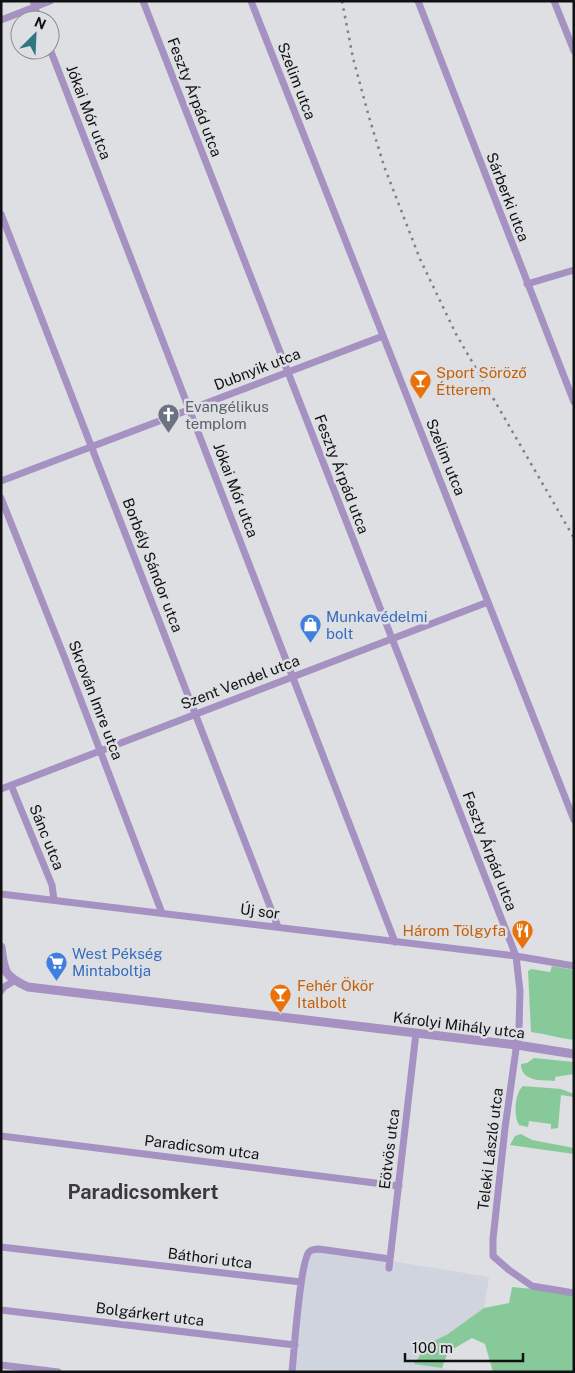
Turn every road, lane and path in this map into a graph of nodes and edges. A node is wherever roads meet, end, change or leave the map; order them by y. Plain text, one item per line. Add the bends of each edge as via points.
1 (50, 1) edge
2 (143, 1) edge
3 (252, 1) edge
4 (418, 1) edge
5 (554, 1) edge
6 (33, 4) edge
7 (1, 20) edge
8 (574, 51) edge
9 (55, 60) edge
10 (1, 214) edge
11 (574, 270) edge
12 (527, 284) junction
13 (383, 336) junction
14 (288, 372) junction
15 (574, 402) edge
16 (190, 410) junction
17 (92, 447) junction
18 (1, 481) edge
19 (1, 498) edge
20 (488, 602) junction
21 (392, 639) junction
22 (294, 676) junction
23 (196, 714) junction
24 (100, 751) junction
25 (11, 785) junction
26 (1, 789) edge
27 (572, 811) edge
28 (574, 820) edge
29 (1, 894) edge
30 (54, 900) junction
31 (162, 913) junction
32 (278, 927) junction
33 (395, 942) junction
34 (1, 947) edge
35 (516, 956) junction
36 (574, 966) edge
37 (1, 981) edge
38 (14, 981) junction
39 (1, 991) edge
40 (416, 1033) junction
41 (517, 1045) junction
42 (574, 1054) edge
43 (1, 1136) edge
44 (399, 1186) junction
45 (1, 1247) edge
46 (390, 1259) junction
47 (388, 1268) dead end
48 (301, 1282) junction
49 (574, 1293) edge
50 (1, 1310) edge
51 (295, 1345) junction
52 (1, 1365) edge
53 (58, 1372) edge
54 (292, 1372) edge

1 - 6 street
2 - 14 street, Feszty Árpád utca
3 - 13 street, Szelim utca
4 - 12 street, Sárberki utca
5 - 8 street
6 - 7 street
9 - 16 street, Jókai Mór utca
10 - 17 street, Borbély Sándor utca
11 - 12 street
12 - 15 street, Sárberki utca
13 - 14 street, Dubnyik utca
13 - 20 street, Szelim utca
14 - 16 street, Dubnyik utca
14 - 21 street, Feszty Árpád utca
16 - 17 street, Dubnyik utca
16 - 22 street, Jókai Mór utca
17 - 18 street, Dubnyik utca
17 - 23 street, Borbély Sándor utca
19 - 24 street, Skrován Imre utca
20 - 21 street, Szent Vendel utca
20 - 27 street, Szelim utca
21 - 22 street, Szent Vendel utca
21 - 35 street, Feszty Árpád utca
22 - 23 street, Szent Vendel utca
22 - 33 street, Jókai Mór utca
23 - 24 street, Szent Vendel utca
23 - 32 street, Borbély Sándor utca
24 - 25 street, Szent Vendel utca
24 - 31 street, Skrován Imre utca
25 - 26 street, Szent Vendel utca
25 - 30 street, Sánc utca via 52,885
27 - 28 street, Szelim utca
29 - 30 street, Új sor
30 - 31 street, Új sor
31 - 32 street, Új sor
32 - 33 street, Új sor
33 - 35 street, Új sor
34 - 38 street via 4,970
35 - 36 street, Új sor
35 - 41 street, Feszty Árpád utca via 521,1013
37 - 38 street
38 - 39 street
38 - 40 street, Károlyi Mihály utca via 43,989
40 - 41 street, Károlyi Mihály utca
40 - 44 street, Eötvös utca
41 - 42 street, Károlyi Mihály utca
41 - 49 street, Teleki László utca via 505,1128 493,1256 532,1286
43 - 44 street, Paradicsom utca
44 - 46 street, Eötvös utca
45 - 48 street, Báthori utca
46 - 47 street, Eötvös utca
46 - 48 street via 311,1250 305,1260
48 - 51 street
50 - 51 street, Bolgárkert utca
51 - 54 street
52 - 53 street

